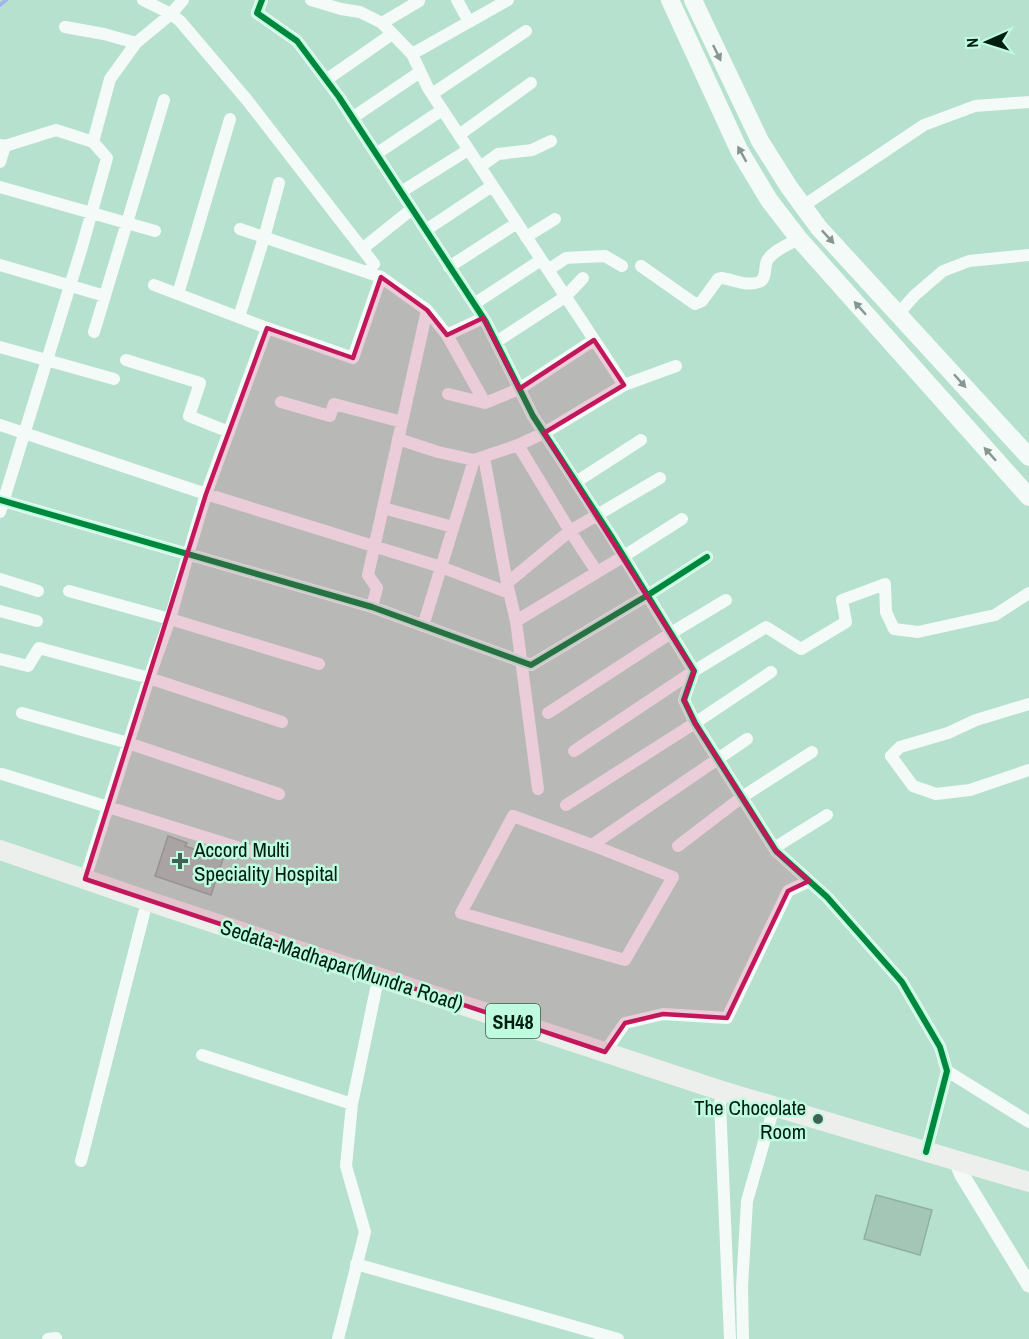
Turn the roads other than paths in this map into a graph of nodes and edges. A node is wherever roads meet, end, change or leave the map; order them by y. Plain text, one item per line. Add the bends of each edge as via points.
1 (143, 0) edge
2 (183, 0) edge
3 (262, 0) edge
4 (311, 0) edge
5 (418, 0) edge
6 (457, 0) edge
7 (508, 0) edge
8 (670, 0) edge
9 (693, 0) edge
10 (171, 14) junction
11 (469, 22) junction
12 (382, 23) junction
13 (65, 27) dead end
14 (526, 31) dead end
15 (392, 34) junction
16 (136, 43) junction
17 (412, 54) junction
18 (420, 72) junction
19 (326, 80) junction
20 (531, 82) dead end
21 (432, 94) junction
22 (164, 100) dead end
23 (1029, 102) edge
24 (442, 110) junction
25 (352, 118) junction
26 (230, 119) dead end
27 (459, 135) junction
28 (551, 141) dead end
29 (93, 142) junction
30 (3, 146) edge
31 (468, 150) junction
32 (376, 154) junction
33 (0, 162) edge
34 (480, 167) junction
35 (279, 183) dead end
36 (492, 186) junction
37 (0, 187) edge
38 (401, 192) junction
39 (803, 206) junction
40 (412, 209) junction
41 (92, 213) junction
42 (555, 219) dead end
43 (127, 223) junction
44 (517, 223) junction
45 (240, 229) dead end
46 (426, 230) junction
47 (155, 231) dead end
48 (526, 237) junction
49 (264, 238) junction
50 (799, 239) junction
51 (362, 249) junction
52 (1029, 255) edge
53 (0, 265) edge
54 (544, 265) junction
55 (621, 266) dead end
56 (641, 266) dead end
57 (449, 267) junction
58 (368, 272) junction
59 (381, 277) junction
60 (583, 278) dead end
61 (70, 285) junction
62 (154, 285) dead end
63 (178, 294) junction
64 (105, 296) junction
65 (565, 297) junction
66 (474, 304) junction
67 (427, 310) junction
68 (898, 314) junction
69 (239, 317) junction
70 (483, 318) junction
71 (267, 328) junction
72 (94, 332) dead end
73 (447, 335) junction
74 (594, 340) junction
75 (496, 342) junction
76 (0, 346) edge
77 (47, 360) junction
78 (126, 360) dead end
79 (676, 366) dead end
80 (114, 380) dead end
81 (624, 385) junction
82 (519, 389) junction
83 (448, 394) dead end
84 (281, 402) dead end
85 (485, 403) junction
86 (402, 422) junction
87 (0, 425) edge
88 (229, 432) junction
89 (24, 433) junction
90 (544, 434) junction
91 (398, 440) junction
92 (641, 440) dead end
93 (518, 445) junction
94 (1029, 457) edge
95 (479, 458) junction
96 (660, 478) dead end
97 (576, 482) junction
98 (206, 494) junction
99 (1029, 497) edge
100 (1, 504) edge
101 (383, 508) junction
102 (598, 515) junction
103 (682, 519) dead end
104 (453, 527) junction
105 (570, 531) junction
106 (375, 546) junction
107 (188, 555) junction
108 (624, 556) junction
109 (707, 557) dead end
110 (441, 567) junction
111 (597, 572) junction
112 (0, 579) edge
113 (508, 588) junction
114 (38, 591) dead end
115 (69, 591) dead end
116 (1029, 593) edge
117 (648, 595) junction
118 (726, 600) dead end
119 (372, 607) junction
120 (0, 611) edge
121 (170, 619) junction
122 (37, 621) dead end
123 (516, 621) junction
124 (423, 626) junction
125 (671, 633) junction
126 (0, 659) edge
127 (520, 661) junction
128 (319, 664) dead end
129 (694, 671) junction
130 (771, 672) dead end
131 (149, 678) junction
132 (1029, 704) edge
133 (22, 713) dead end
134 (548, 713) dead end
135 (282, 722) dead end
136 (695, 723) junction
137 (747, 739) dead end
138 (128, 742) junction
139 (574, 751) dead end
140 (812, 752) dead end
141 (717, 758) junction
142 (1029, 770) edge
143 (2, 774) dead end
144 (538, 789) dead end
145 (279, 794) dead end
146 (742, 797) junction
147 (566, 805) dead end
148 (108, 808) junction
149 (827, 815) dead end
150 (592, 845) junction
151 (678, 846) dead end
152 (774, 848) junction
153 (0, 850) edge
154 (259, 854) dead end
155 (0, 864) edge
156 (85, 879) junction
157 (809, 881) junction
158 (144, 913) junction
159 (376, 989) junction
160 (605, 1052) junction
161 (202, 1055) dead end
162 (947, 1071) junction
163 (720, 1103) junction
164 (352, 1104) junction
165 (773, 1113) junction
166 (1029, 1122) edge
167 (926, 1152) junction
168 (81, 1161) dead end
169 (959, 1168) junction
170 (1029, 1182) edge
171 (1029, 1196) edge
172 (356, 1264) junction
173 (1029, 1285) edge
174 (338, 1339) edge
175 (618, 1339) edge
176 (730, 1339) edge
177 (743, 1339) edge

1 - 10 street
2 - 10 street
3 - 19 street via 257,13 297,41
4 - 12 street via 360,12
5 - 12 street
6 - 11 street
7 - 11 street
50 -> 8 main road via 739,150
9 -> 39 main road via 760,141
10 - 16 street
10 - 51 street via 247,100
11 - 17 street
12 - 15 street
13 - 16 street
14 - 21 street
15 - 17 street
15 - 19 street
16 - 29 street via 111,79
17 - 18 street
18 - 21 street
18 - 25 street
19 - 25 street
20 - 27 street
21 - 24 street
22 - 43 street
23 - 39 street via 975,106 924,125
24 - 27 street
24 - 32 street
25 - 32 street
26 - 63 street
27 - 31 street
28 - 34 street via 532,150 498,154
29 - 30 street via 56,130
29 - 41 street via 107,158
30 - 33 street
31 - 34 street
31 - 38 street
32 - 38 street
34 - 36 street
35 - 49 street
36 - 44 street
36 - 46 street
37 - 41 street
38 - 40 street
39 -> 68 main road
40 - 46 street
40 - 51 street
41 - 43 street
41 - 61 street
42 - 48 street
43 - 47 street
43 - 64 street
44 - 48 street
44 - 57 street
45 - 49 street
46 - 57 street
48 - 54 street
49 - 58 street
49 - 69 street
50 - 56 street via 768,260 759,282 718,279 702,301 695,304
99 -> 50 main road
51 - 58 street via 374,264
52 - 68 street via 969,261 943,271
53 - 61 street
54 - 55 street via 566,258 605,256
54 - 65 street
54 - 66 street
57 - 66 street
58 - 59 street
59 - 67 street
59 - 71 street via 353,358
60 - 65 street
61 - 64 street
61 - 77 street
62 - 63 street
63 - 69 street
64 - 72 street
65 - 74 street
65 - 75 street
66 - 70 street
67 - 73 street
67 - 86 street
68 -> 94 main road
69 - 71 street
70 - 73 street
70 - 75 street
71 - 88 street
73 - 85 street
74 - 81 street
74 - 82 street
75 - 82 street
76 - 77 street
77 - 80 street
77 - 89 street
78 - 88 street via 200,383 189,416
79 - 81 street
81 - 90 street
82 - 85 street
82 - 90 street
83 - 85 street
84 - 86 street via 330,416 334,404
86 - 91 street
87 - 89 street
88 - 98 street
89 - 98 street
89 - 100 street
90 - 93 street
90 - 97 street
91 - 95 street via 438,452
91 - 101 street
92 - 97 street
93 - 95 street
93 - 105 street
95 - 104 street
95 - 113 street
96 - 102 street
97 - 102 street
98 - 106 street
98 - 107 street
100 - 107 street
101 - 104 street
101 - 106 street
102 - 105 street
102 - 108 street
103 - 108 street
104 - 110 street
105 - 111 street
105 - 113 street
106 - 110 street
106 - 119 street via 368,575 377,588
107 - 119 street
107 - 121 street
108 - 111 street
108 - 117 street
109 - 117 street
110 - 113 street
110 - 124 street
111 - 123 street
112 - 114 street
113 - 123 street
115 - 121 street
116 - 129 street via 994,615 918,632 894,629 886,612 885,584 842,600 846,622 801,649 766,627
117 - 125 street
117 - 127 street via 531,665
118 - 125 street
119 - 124 street
120 - 122 street
121 - 128 street
121 - 131 street
123 - 127 street
124 - 127 street
125 - 129 street
125 - 134 street
126 - 131 street via 28,666 39,648
127 - 144 street
129 - 136 street via 684,700
129 - 139 street
130 - 136 street
131 - 135 street
131 - 138 street
132 - 142 street via 900,747 891,756 913,786 936,794 970,790
133 - 138 street
136 - 141 street
136 - 147 street
137 - 141 street
138 - 145 street
138 - 148 street
140 - 146 street
141 - 146 street
141 - 150 street
143 - 148 street
146 - 151 street
146 - 152 street
148 - 154 street
148 - 156 street
149 - 152 street
150 - 150 street via 674,877 625,960 461,913 513,816
152 - 157 street
153 - 156 main road, Sedata-Madhapar(Mundra Road) / SH48
155 - 158 main road, Sedata-Madhapar(Mundra Road) / SH48
156 - 160 main road, Sedata-Madhapar(Mundra Road) / SH48
157 - 160 street via 788,891 727,1018 663,1014 625,1023
157 - 162 street via 902,982 940,1047
158 - 159 main road, Sedata-Madhapar(Mundra Road) / SH48
158 - 168 street
159 - 163 main road, Sedata-Madhapar(Mundra Road) / SH48
159 - 164 street
160 - 165 main road, Sedata-Madhapar(Mundra Road) / SH48
161 - 164 street
162 - 166 street
162 - 167 street
163 - 165 main road, Sedata-Madhapar(Mundra Road) / SH48
163 - 176 street
164 - 172 street via 346,1166 365,1232
165 - 167 main road, Sedata-Madhapar(Mundra Road) / SH48
165 - 169 main road, Sedata-Madhapar(Mundra Road) / SH48
165 - 177 street via 747,1202
167 - 169 main road, Sedata-Madhapar(Mundra Road) / SH48
169 - 170 main road, Sedata-Madhapar(Mundra Road) / SH48
169 - 171 main road, Sedata-Madhapar(Mundra Road) / SH48
169 - 173 street
172 - 174 street
172 - 175 street

